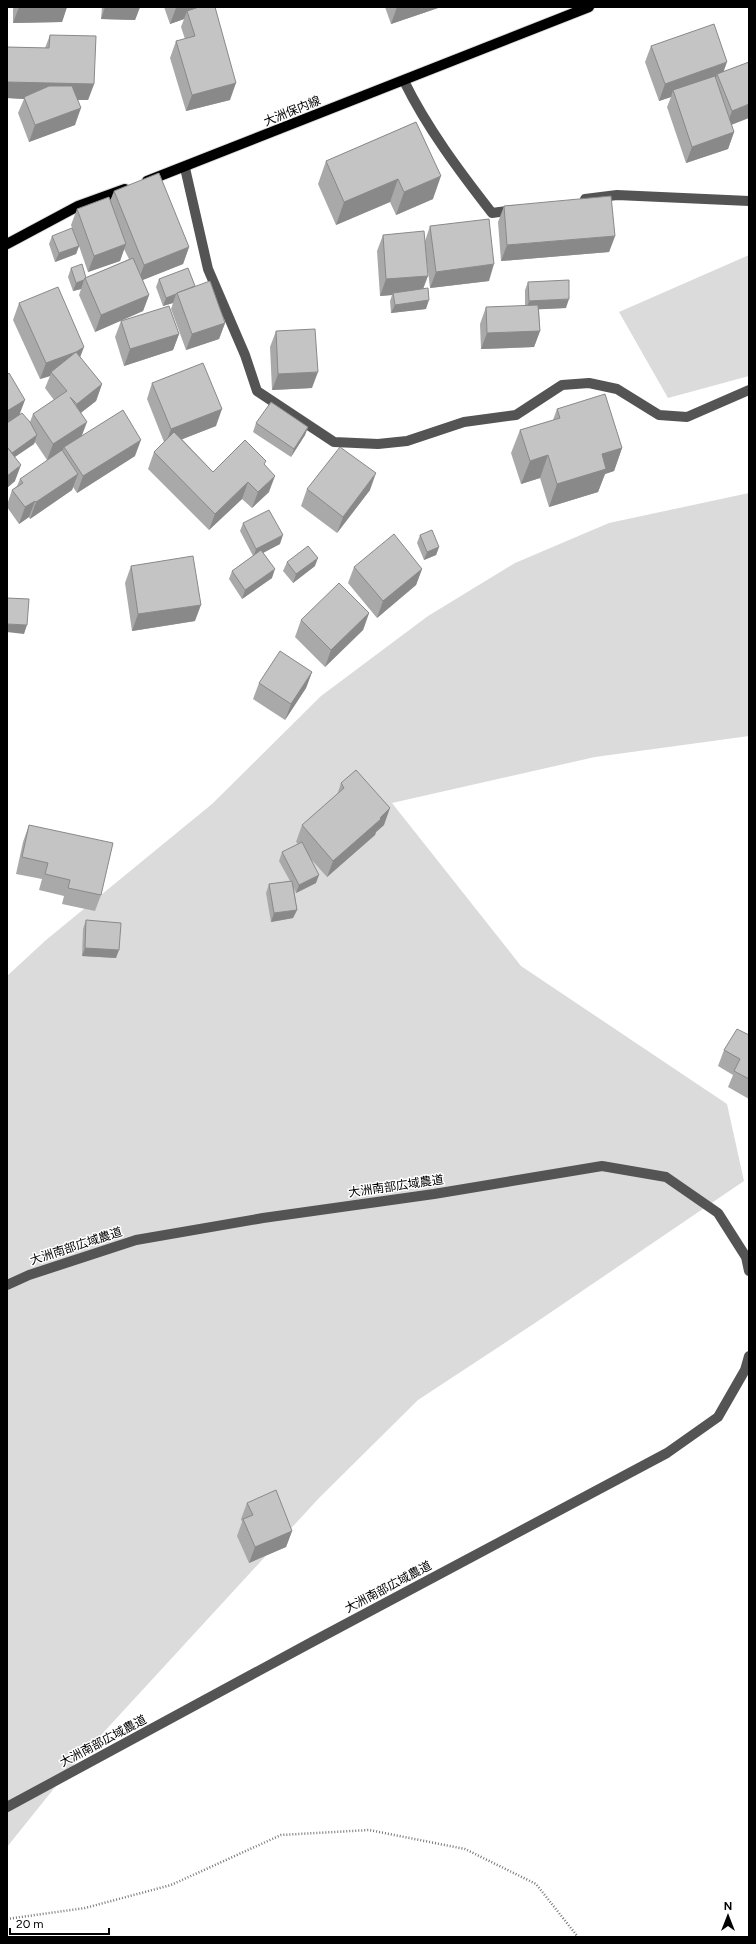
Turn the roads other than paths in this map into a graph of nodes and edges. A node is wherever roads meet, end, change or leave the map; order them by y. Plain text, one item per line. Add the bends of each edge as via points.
1 (589, 7) edge
2 (404, 80) junction
3 (184, 168) junction
4 (578, 200) edge
5 (749, 201) edge
6 (523, 209) edge
7 (7, 244) edge
8 (749, 390) edge
9 (749, 1271) edge
10 (7, 1286) edge
11 (749, 1356) edge
12 (7, 1807) edge

1 - 2 main road, 大洲保内線
2 - 3 main road, 大洲保内線
2 - 6 street via 412,98 492,213
3 - 7 main road, 大洲保内線 via 78,206
3 - 8 street via 208,268 245,355 257,391 334,442 378,444 408,441 464,422 516,415 562,386 589,383 617,389 659,415 687,417
4 - 5 street via 617,195
9 - 10 street, 大洲南部広域農道 via 746,1257 718,1214 666,1177 602,1166 136,1240 29,1275
11 - 12 street, 大洲南部広域農道 via 745,1370 718,1417 667,1453

